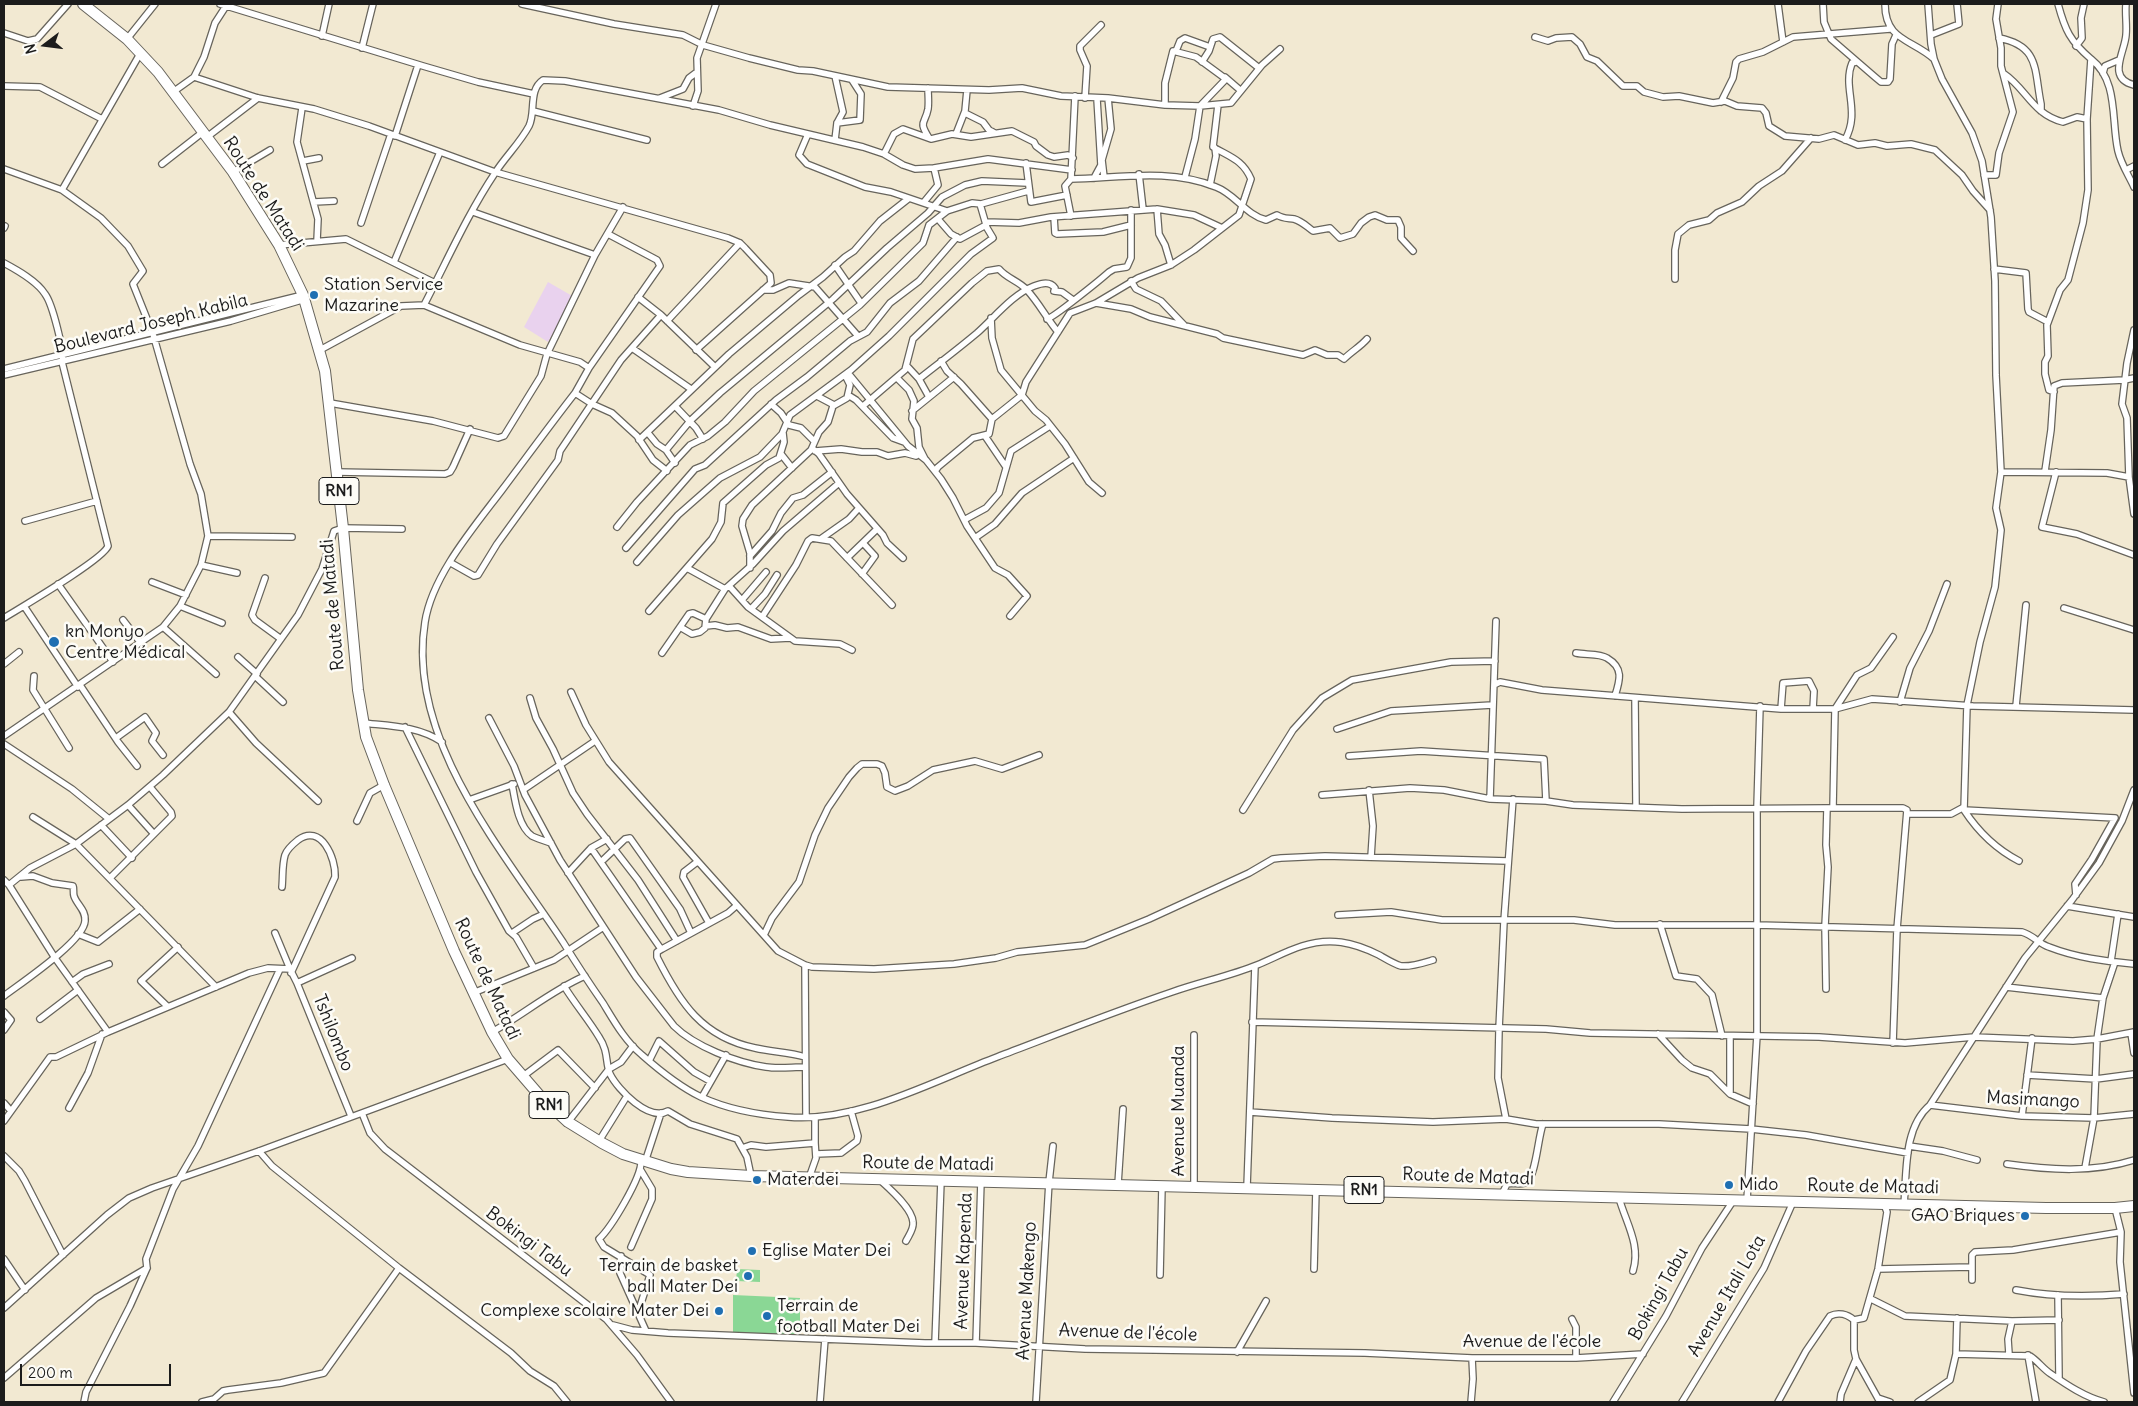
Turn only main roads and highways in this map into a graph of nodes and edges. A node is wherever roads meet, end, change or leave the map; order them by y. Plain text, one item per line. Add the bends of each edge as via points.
1 (83, 4) edge
2 (2134, 1206) edge

1 - 2 highway, Route de Matadi / RN1 via 141,52 173,92 233,172 279,245 304,297 320,350 330,403 363,723 384,785 472,993 508,1059 568,1122 599,1141 642,1164 688,1172 752,1176 2046,1208

